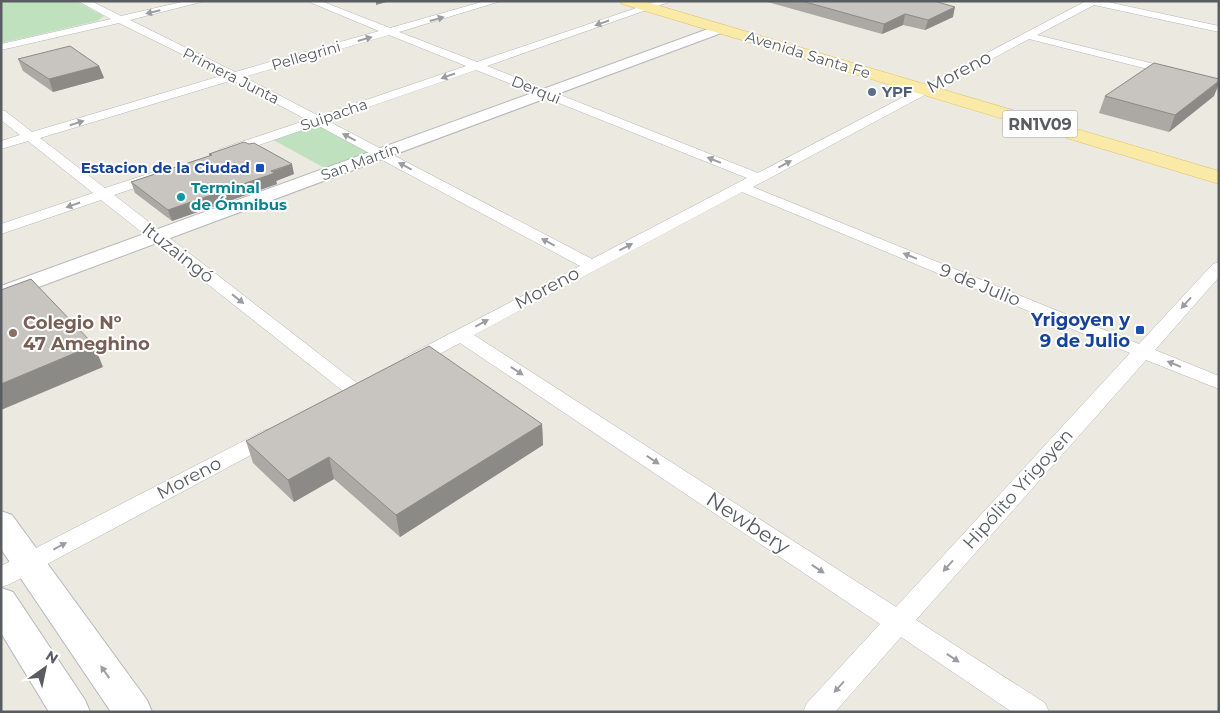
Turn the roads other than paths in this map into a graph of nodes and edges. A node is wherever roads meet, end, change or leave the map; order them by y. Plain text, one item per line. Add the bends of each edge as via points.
1 (83, 1) edge
2 (200, 1) edge
3 (312, 1) edge
4 (496, 1) edge
5 (627, 1) edge
6 (667, 1) edge
7 (1094, 1) edge
8 (648, 8) junction
9 (119, 20) junction
10 (719, 29) junction
11 (1219, 29) edge
12 (390, 32) junction
13 (1029, 36) junction
14 (1, 48) edge
15 (476, 66) junction
16 (234, 76) junction
17 (1219, 84) edge
18 (925, 90) junction
19 (544, 93) junction
20 (1, 114) edge
21 (318, 120) junction
22 (30, 137) junction
23 (1, 145) edge
24 (381, 154) junction
25 (213, 156) edge
26 (168, 172) edge
27 (759, 178) junction
28 (1219, 178) edge
29 (742, 187) junction
30 (103, 194) junction
31 (1, 229) edge
32 (158, 236) junction
33 (592, 265) junction
34 (1219, 267) edge
35 (1, 294) edge
36 (462, 335) junction
37 (1142, 352) junction
38 (396, 369) edge
39 (372, 382) edge
40 (1219, 383) edge
41 (355, 391) junction
42 (338, 400) edge
43 (285, 428) edge
44 (1, 523) edge
45 (15, 570) edge
46 (1, 602) edge
47 (898, 622) junction
48 (71, 712) edge
49 (133, 712) edge
50 (817, 712) edge
51 (1035, 712) edge

1 - 9 street, Primera Junta
2 -> 9 street
3 - 12 street, Derqui
12 -> 4 street, Pellegrini
5 - 8 main road, Avenida Santa Fe / RN1V09
6 - 8 street, Suipacha
7 - 11 street
7 - 13 street, Moreno
8 - 10 main road, Avenida Santa Fe / RN1V09
8 -> 15 street, Suipacha
9 - 14 street
9 - 16 street, Primera Junta
10 - 18 main road, Avenida Santa Fe / RN1V09
10 - 19 main road, San Martín
12 - 15 street, Derqui
16 -> 12 street, Pellegrini
13 - 17 street
13 - 18 street, Moreno
15 - 19 street, Derqui
15 -> 21 street, Suipacha
16 - 21 street, Primera Junta
22 -> 16 street, Pellegrini
27 -> 18 street, Moreno
18 - 28 main road, Avenida Santa Fe / RN1V09
19 - 24 main road, San Martín
27 -> 19 street, Derqui
20 - 22 street, Ituzaingó
24 -> 21 street, Primera Junta
21 - 25 street, Suipacha
22 - 23 street, Pellegrini
22 - 30 street, Ituzaingó
24 - 32 main road, San Martín
33 -> 24 street, Primera Junta
26 - 30 street
27 - 29 street, Moreno
33 -> 29 street, Moreno
37 -> 29 street, 9 de Julio
30 -> 31 street
30 - 32 street, Ituzaingó
32 - 35 main road, San Martín
32 -> 41 street, Ituzaingó
36 -> 33 street, Moreno
34 -> 37 street, Hipólito Yrigoyen
36 - 38 street, Moreno
36 -> 47 street, Newbery
40 -> 37 street, 9 de Julio
37 -> 47 street, Hipólito Yrigoyen
39 - 41 street
41 - 42 street
45 -> 43 street, Moreno
44 - 45 main road
49 -> 45 main road
46 - 48 main road
47 -> 50 street, Hipólito Yrigoyen
47 -> 51 street, Newbery

